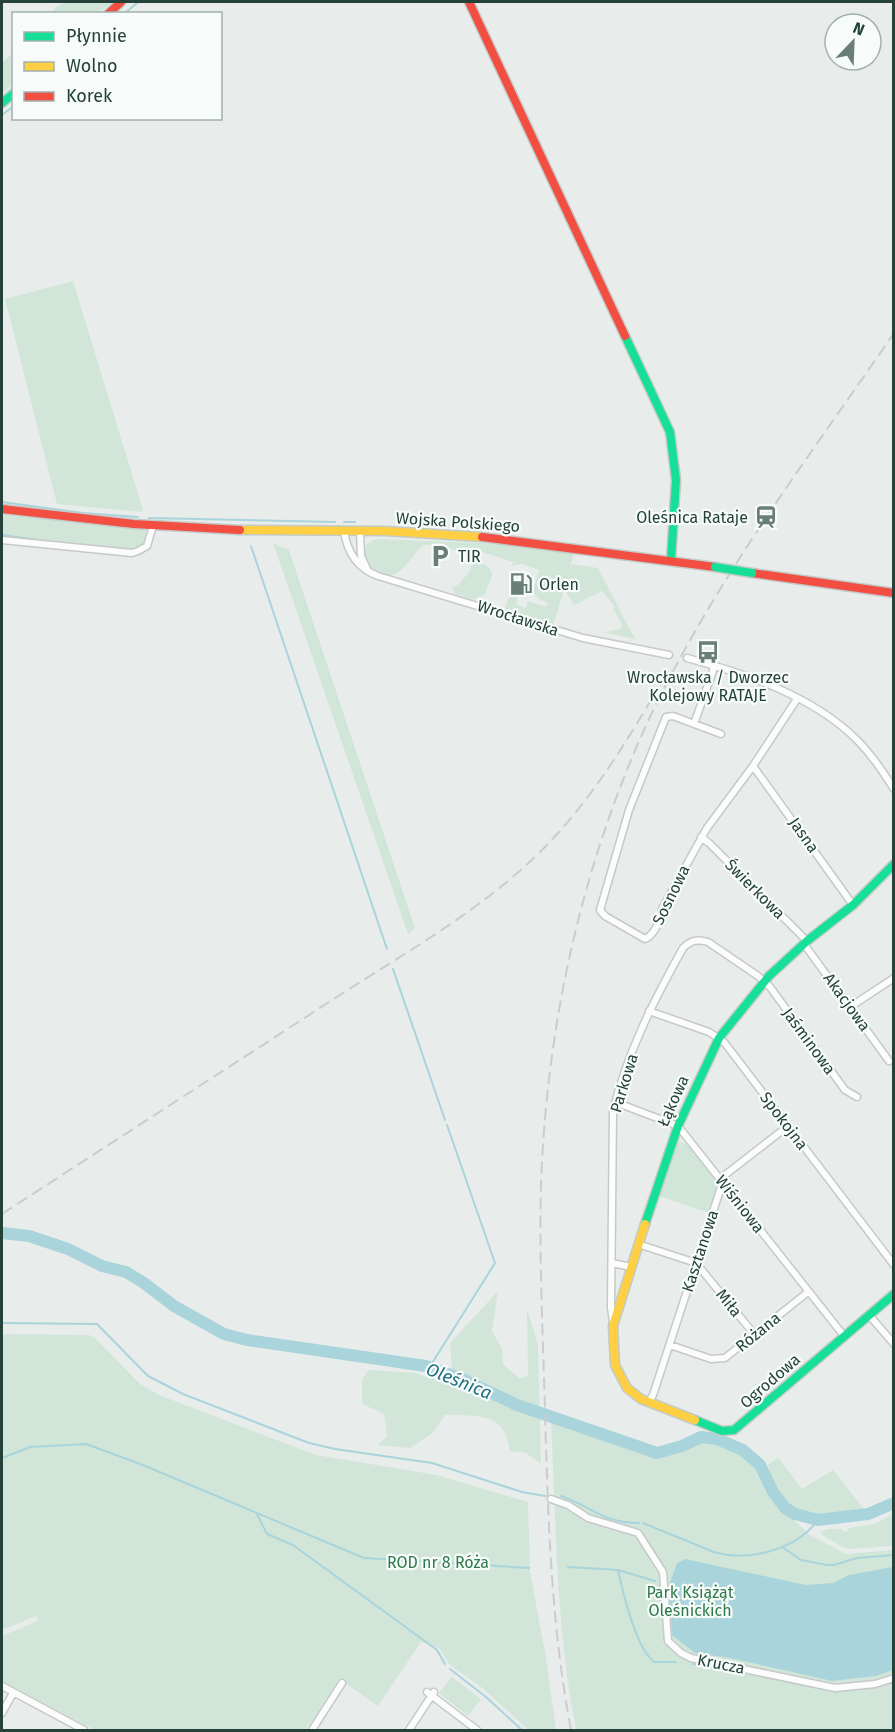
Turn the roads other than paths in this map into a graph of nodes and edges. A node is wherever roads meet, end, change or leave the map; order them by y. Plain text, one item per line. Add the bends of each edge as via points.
1 (469, 2) edge
2 (2, 510) edge
3 (153, 526) junction
4 (344, 531) junction
5 (360, 531) junction
6 (2, 540) edge
7 (670, 561) junction
8 (369, 572) junction
9 (894, 593) edge
10 (669, 654) dead end
11 (687, 658) dead end
12 (715, 665) junction
13 (797, 699) junction
14 (694, 724) junction
15 (721, 734) dead end
16 (753, 766) junction
17 (884, 774) junction
18 (894, 777) edge
19 (894, 789) edge
20 (701, 837) junction
21 (894, 864) edge
22 (853, 905) junction
23 (806, 943) junction
24 (894, 978) edge
25 (764, 981) junction
26 (850, 1007) junction
27 (649, 1011) junction
28 (719, 1038) junction
29 (889, 1061) dead end
30 (857, 1097) dead end
31 (615, 1102) junction
32 (678, 1126) junction
33 (788, 1126) junction
34 (723, 1182) junction
35 (638, 1244) junction
36 (612, 1263) junction
37 (696, 1263) junction
38 (894, 1265) edge
39 (630, 1268) junction
40 (808, 1292) junction
41 (894, 1294) edge
42 (869, 1315) junction
43 (613, 1326) junction
44 (754, 1334) junction
45 (844, 1336) junction
46 (894, 1344) edge
47 (670, 1345) junction
48 (649, 1402) junction
49 (551, 1499) dead end
50 (894, 1678) edge
51 (342, 1683) dead end
52 (2, 1686) edge
53 (13, 1693) junction
54 (2, 1713) edge
55 (84, 1731) edge
56 (312, 1731) edge
57 (409, 1731) edge
58 (477, 1731) edge

1 - 7 main road via 670,432 677,487
2 - 3 main road, Wojska Polskiego
3 - 4 main road, Wojska Polskiego
3 - 6 street via 147,546 132,553
4 - 5 main road, Wojska Polskiego
4 - 8 street via 350,552
5 - 7 main road, Wojska Polskiego via 515,540
5 - 8 street via 361,556
7 - 9 main road, Wojska Polskiego, bridge
8 - 10 street, Wrocławska via 573,635
11 - 12 street
12 - 13 street via 762,680
12 - 14 street
13 - 16 street, Sosnowa
13 - 17 street via 850,733
14 - 15 street, Sosnowa
14 - 20 street, Sosnowa via 673,716 664,721 629,810 600,905 601,914 642,938 649,938
16 - 20 street, Sosnowa
16 - 22 street, Jasna
17 - 18 street
17 - 19 street
20 - 23 street, Świerkowa
21 - 22 main road, Łąkowa
22 - 23 main road, Łąkowa
23 - 25 main road, Łąkowa
23 - 26 street, Akacjowa
24 - 26 street
25 - 27 street, Parkowa via 708,942 695,941 683,948
25 - 28 main road, Łąkowa
25 - 30 street, Jaśminowa via 845,1090
26 - 29 street, Akacjowa
27 - 28 street, Spokojna
27 - 31 street, Parkowa
28 - 32 main road, Łąkowa
28 - 33 street, Spokojna
31 - 32 street
31 - 36 street, Parkowa
32 - 34 street, Wiśniowa
32 - 35 main road, Łąkowa
33 - 34 street, Kasztanowa via 725,1175
33 - 38 street, Spokojna
34 - 37 street, Kasztanowa
34 - 40 street, Wiśniowa
35 - 37 street
35 - 39 main road, Łąkowa
36 - 39 street
36 - 43 street, Parkowa
37 - 44 street, Miła
37 - 47 street, Kasztanowa
39 - 43 main road, Łąkowa
40 - 44 street, Różana
40 - 45 street, Wiśniowa
41 - 42 main road, Ogrodowa
42 - 45 main road, Ogrodowa
42 - 46 street
43 - 48 main road, Łąkowa via 618,1372 627,1388
44 - 47 street, Różana via 718,1360
45 - 48 main road, Ogrodowa via 734,1430 722,1431
47 - 48 street, Kasztanowa
49 - 50 street, Krucza via 588,1518 638,1533 663,1572 668,1641 681,1653 835,1688
51 - 56 street
52 - 53 street
53 - 54 street
53 - 55 street
57 - 58 street via 431,1693

